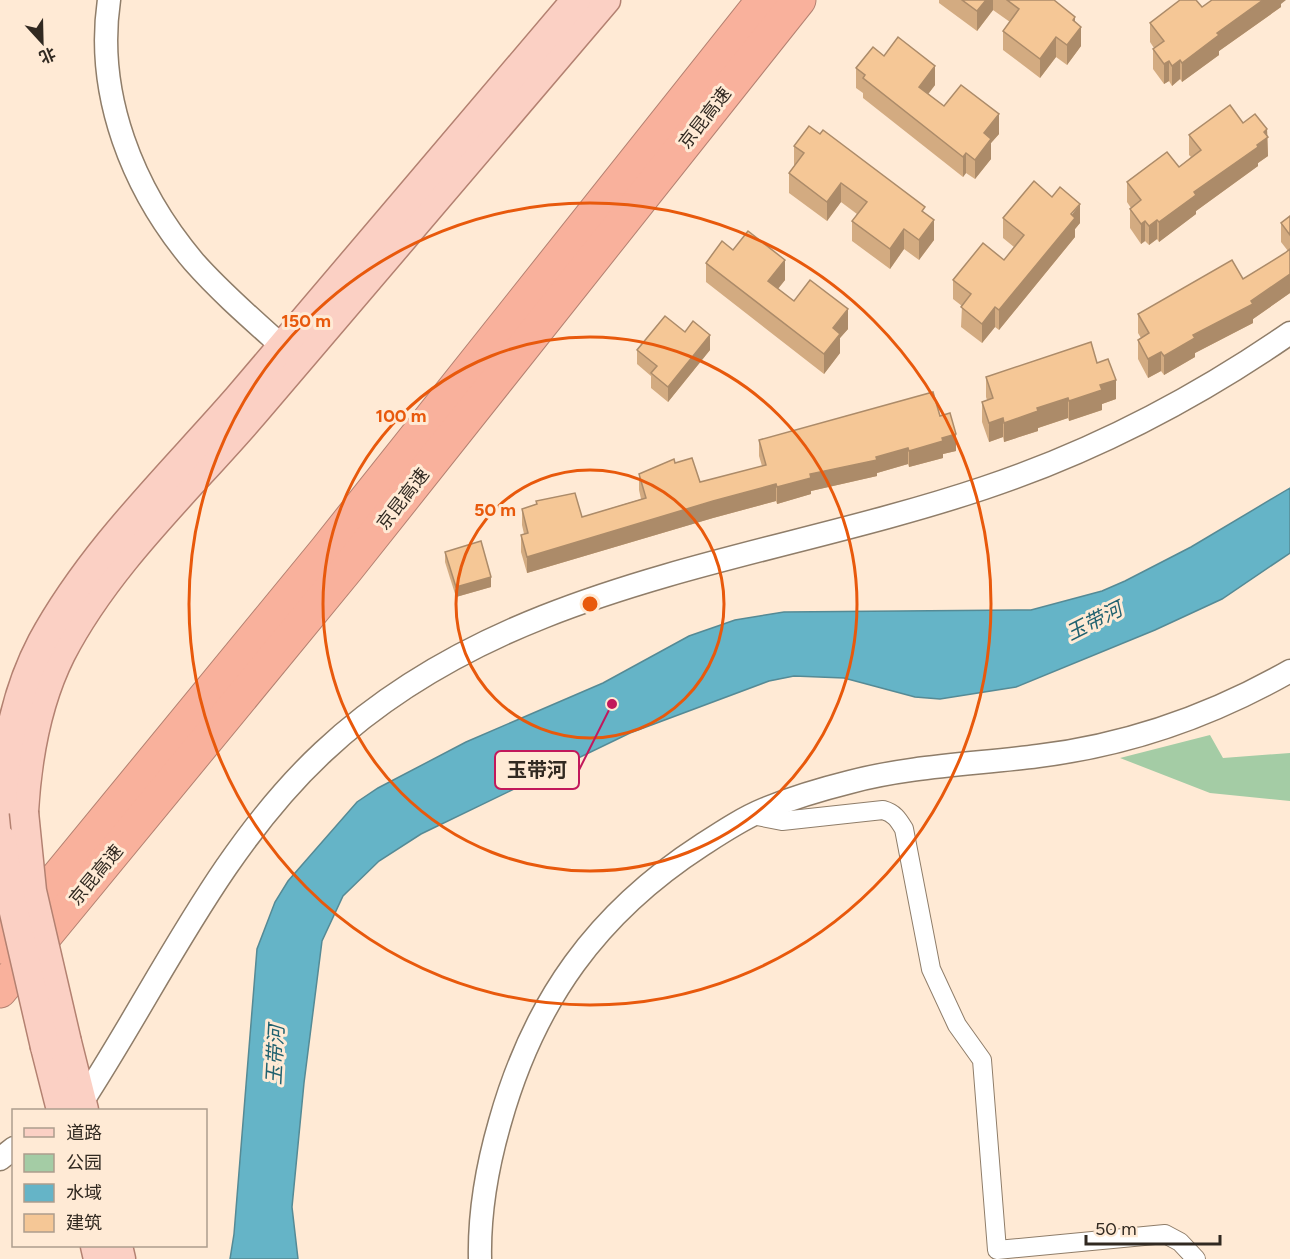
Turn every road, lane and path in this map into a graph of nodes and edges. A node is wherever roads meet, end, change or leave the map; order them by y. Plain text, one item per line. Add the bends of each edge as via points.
1 (108, 0) edge
2 (576, 0) edge
3 (606, 0) edge
4 (763, 0) edge
5 (799, 0) edge
6 (1290, 333) edge
7 (291, 354) junction
8 (1290, 671) edge
9 (752, 815) junction
10 (7, 825) edge
11 (0, 947) edge
12 (0, 991) edge
13 (76, 1108) edge
14 (12, 1150) edge
15 (0, 1159) edge
16 (480, 1259) edge
17 (1196, 1259) edge

1 - 7 street via 106,38 111,97 131,163 153,204 194,261
2 - 7 main road
3 - 7 main road
4 - 11 highway, 京昆高速 via 333,542
5 - 12 highway, 京昆高速 via 347,569
6 - 13 street via 1168,408 1019,476 940,502 630,585 548,613 415,680 323,751 262,819 225,869 137,1016
7 - 10 main road via 81,620 62,654 44,701
8 - 9 street via 1198,717 1125,740 1042,756 877,776 820,790
9 - 16 street via 694,850 642,889 583,949 548,999 519,1062 493,1147 482,1203
9 - 17 street via 782,822 883,810 899,820 931,969 957,1025 982,1060 997,1250 1165,1234 1180,1242
10 - 13 main road, bridge via 10,895
14 - 15 street

